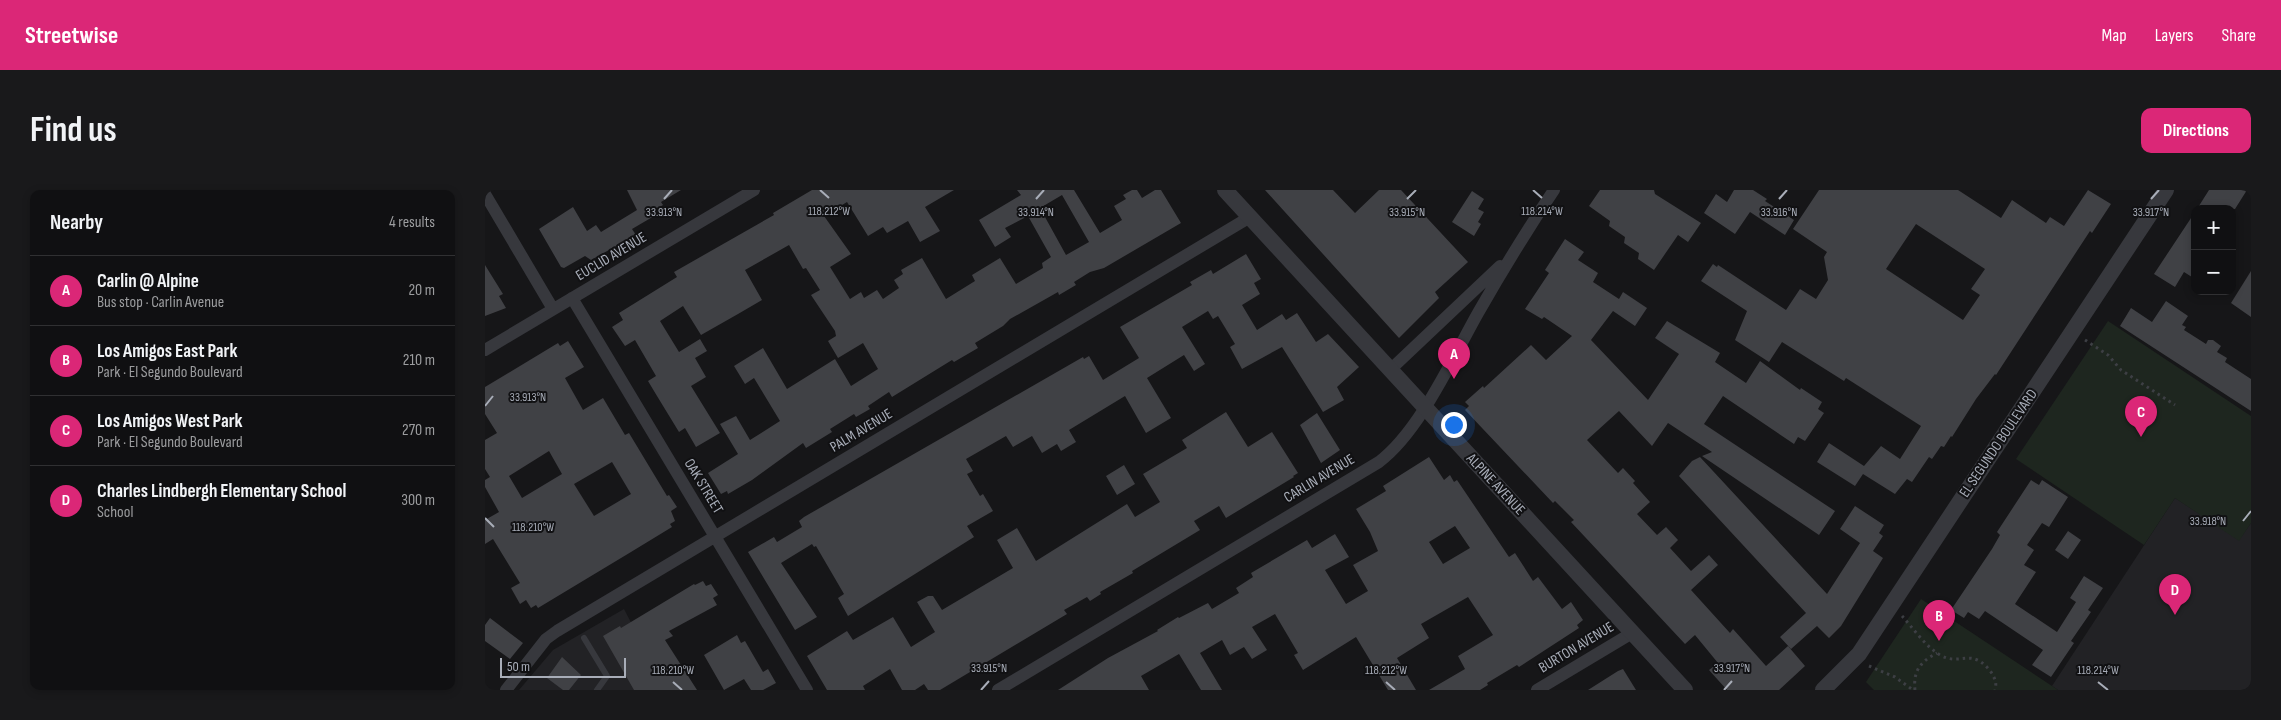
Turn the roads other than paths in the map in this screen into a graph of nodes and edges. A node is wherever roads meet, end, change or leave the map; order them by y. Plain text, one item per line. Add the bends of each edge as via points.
1 (754, 190) edge
2 (1225, 190) edge
3 (1554, 190) edge
4 (2166, 190) edge
5 (485, 194) edge
6 (1250, 217) junction
7 (1509, 258) junction
8 (572, 298) junction
9 (553, 309) junction
10 (485, 350) edge
11 (1390, 370) junction
12 (1425, 407) junction
13 (715, 537) junction
14 (1632, 633) junction
15 (584, 638) dead end
16 (506, 690) edge
17 (597, 690) edge
18 (807, 690) edge
19 (998, 690) edge
20 (1537, 690) edge
21 (1685, 690) edge
22 (1823, 690) edge

1 - 8 street, EUCLID AVENUE
2 - 6 street, ALPINE AVENUE
3 - 7 street, CARLIN AVENUE
4 - 22 street, EL SEGUNDO BOULEVARD via 1854,660
5 - 9 street
6 - 11 street, ALPINE AVENUE
6 - 13 street, PALM AVENUE
7 - 11 street
7 - 12 street, CARLIN AVENUE
8 - 9 street, EUCLID AVENUE
8 - 13 street, OAK STREET
9 - 10 street, EUCLID AVENUE
11 - 12 street, ALPINE AVENUE
12 - 14 street, ALPINE AVENUE
12 - 19 street, CARLIN AVENUE via 1379,462
13 - 16 street, PALM AVENUE via 549,637
13 - 18 street, OAK STREET
14 - 20 street, BURTON AVENUE
14 - 21 street, ALPINE AVENUE
15 - 17 lane via 607,676

